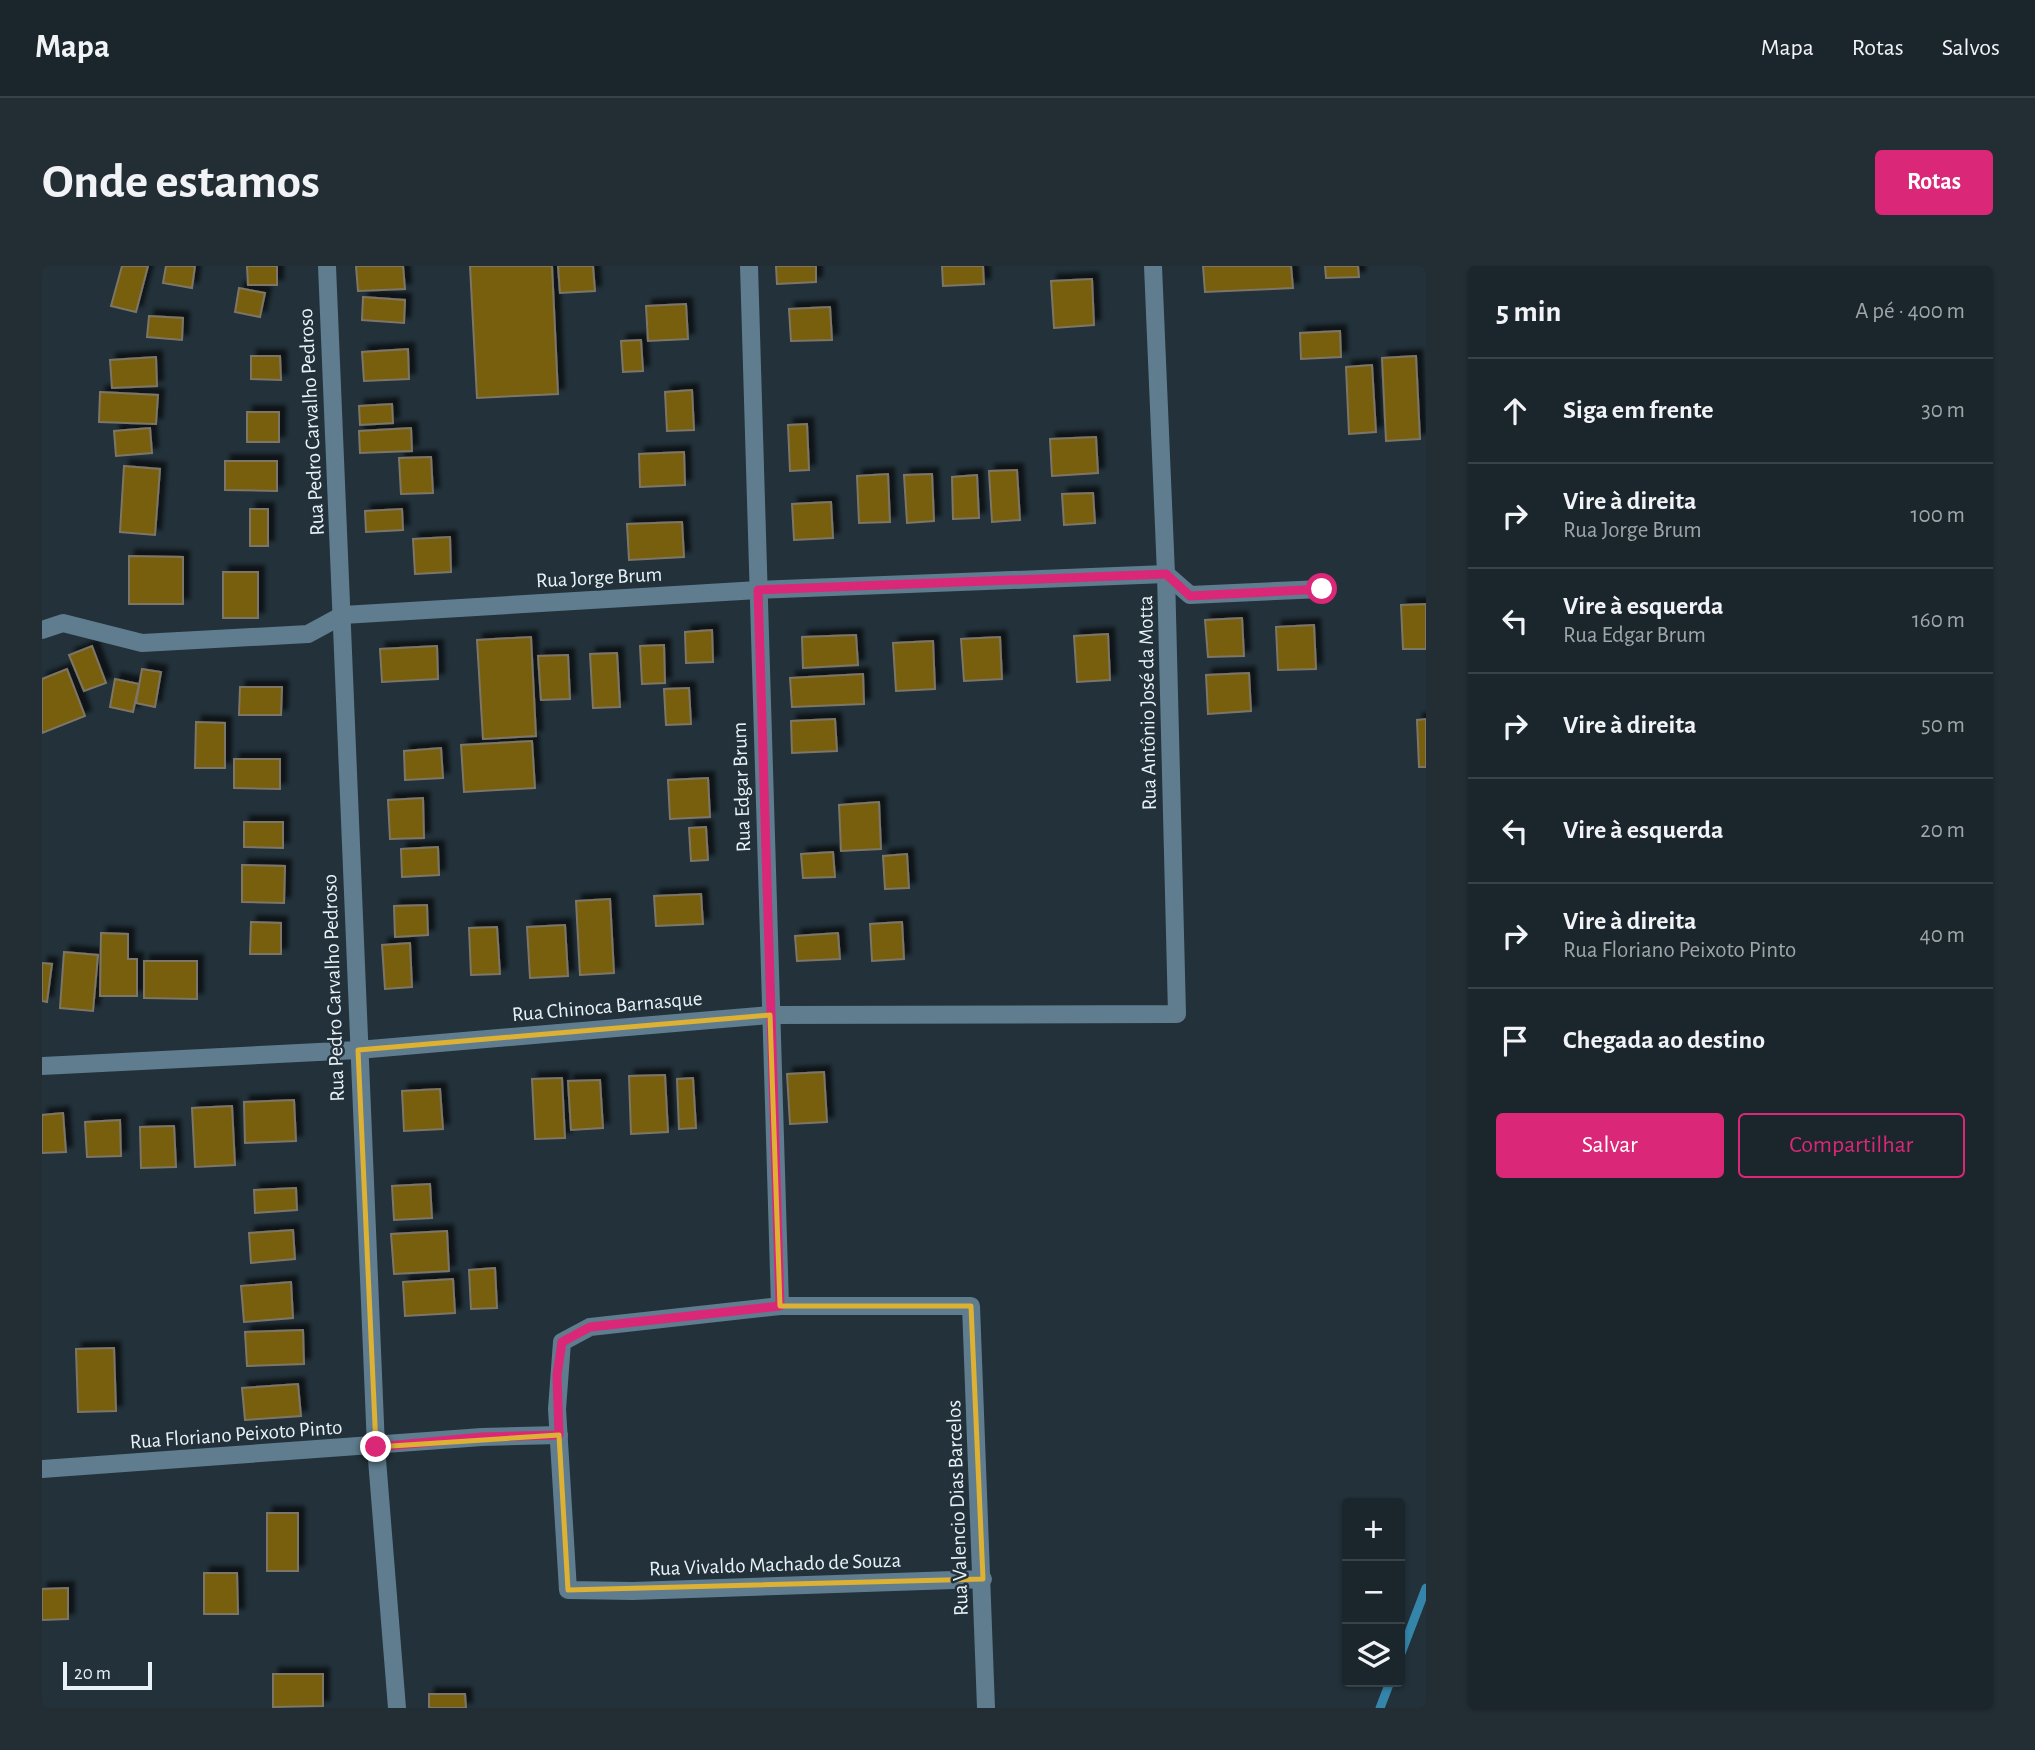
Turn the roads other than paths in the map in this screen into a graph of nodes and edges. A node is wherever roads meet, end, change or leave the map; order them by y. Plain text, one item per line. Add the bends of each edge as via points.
1 (327, 266) edge
2 (749, 266) edge
3 (1153, 266) edge
4 (1166, 574) junction
5 (1322, 589) dead end
6 (758, 590) junction
7 (343, 615) junction
8 (42, 630) edge
9 (1177, 1014) joint
10 (770, 1015) junction
11 (358, 1050) junction
12 (42, 1066) edge
13 (780, 1306) junction
14 (559, 1435) junction
15 (376, 1447) junction
16 (42, 1469) edge
17 (983, 1580) junction
18 (397, 1708) edge
19 (986, 1708) edge

1 - 7 street, Rua Pedro Carvalho Pedroso
2 - 6 street, Rua Edgar Brum
3 - 4 street, Rua Antônio José da Motta
4 - 5 street via 1190,596
4 - 6 street, Rua Jorge Brum
4 - 9 street, Rua Antônio José da Motta
6 - 7 street, Rua Jorge Brum
6 - 10 street, Rua Edgar Brum
7 - 8 street, Rua Jorge Brum via 308,634 142,643 63,623
7 - 11 street, Rua Pedro Carvalho Pedroso
9 - 10 street, Rua Chinoca Barnasque
10 - 11 street, Rua Chinoca Barnasque
10 - 13 street, Rua Edgar Brum
11 - 12 street, Rua Chinoca Barnasque
11 - 15 street, Rua Pedro Carvalho Pedroso
13 - 14 street via 590,1327 562,1342 557,1375
13 - 17 street, Rua Valencio Dias Barcelos via 971,1306
14 - 15 street, Rua Floriano Peixoto Pinto
14 - 17 street, Rua Vivaldo Machado de Souza via 568,1590
15 - 16 street, Rua Floriano Peixoto Pinto
15 - 18 street, Rua Pedro Carvalho Pedroso
17 - 19 street, Rua Valencio Dias Barcelos

